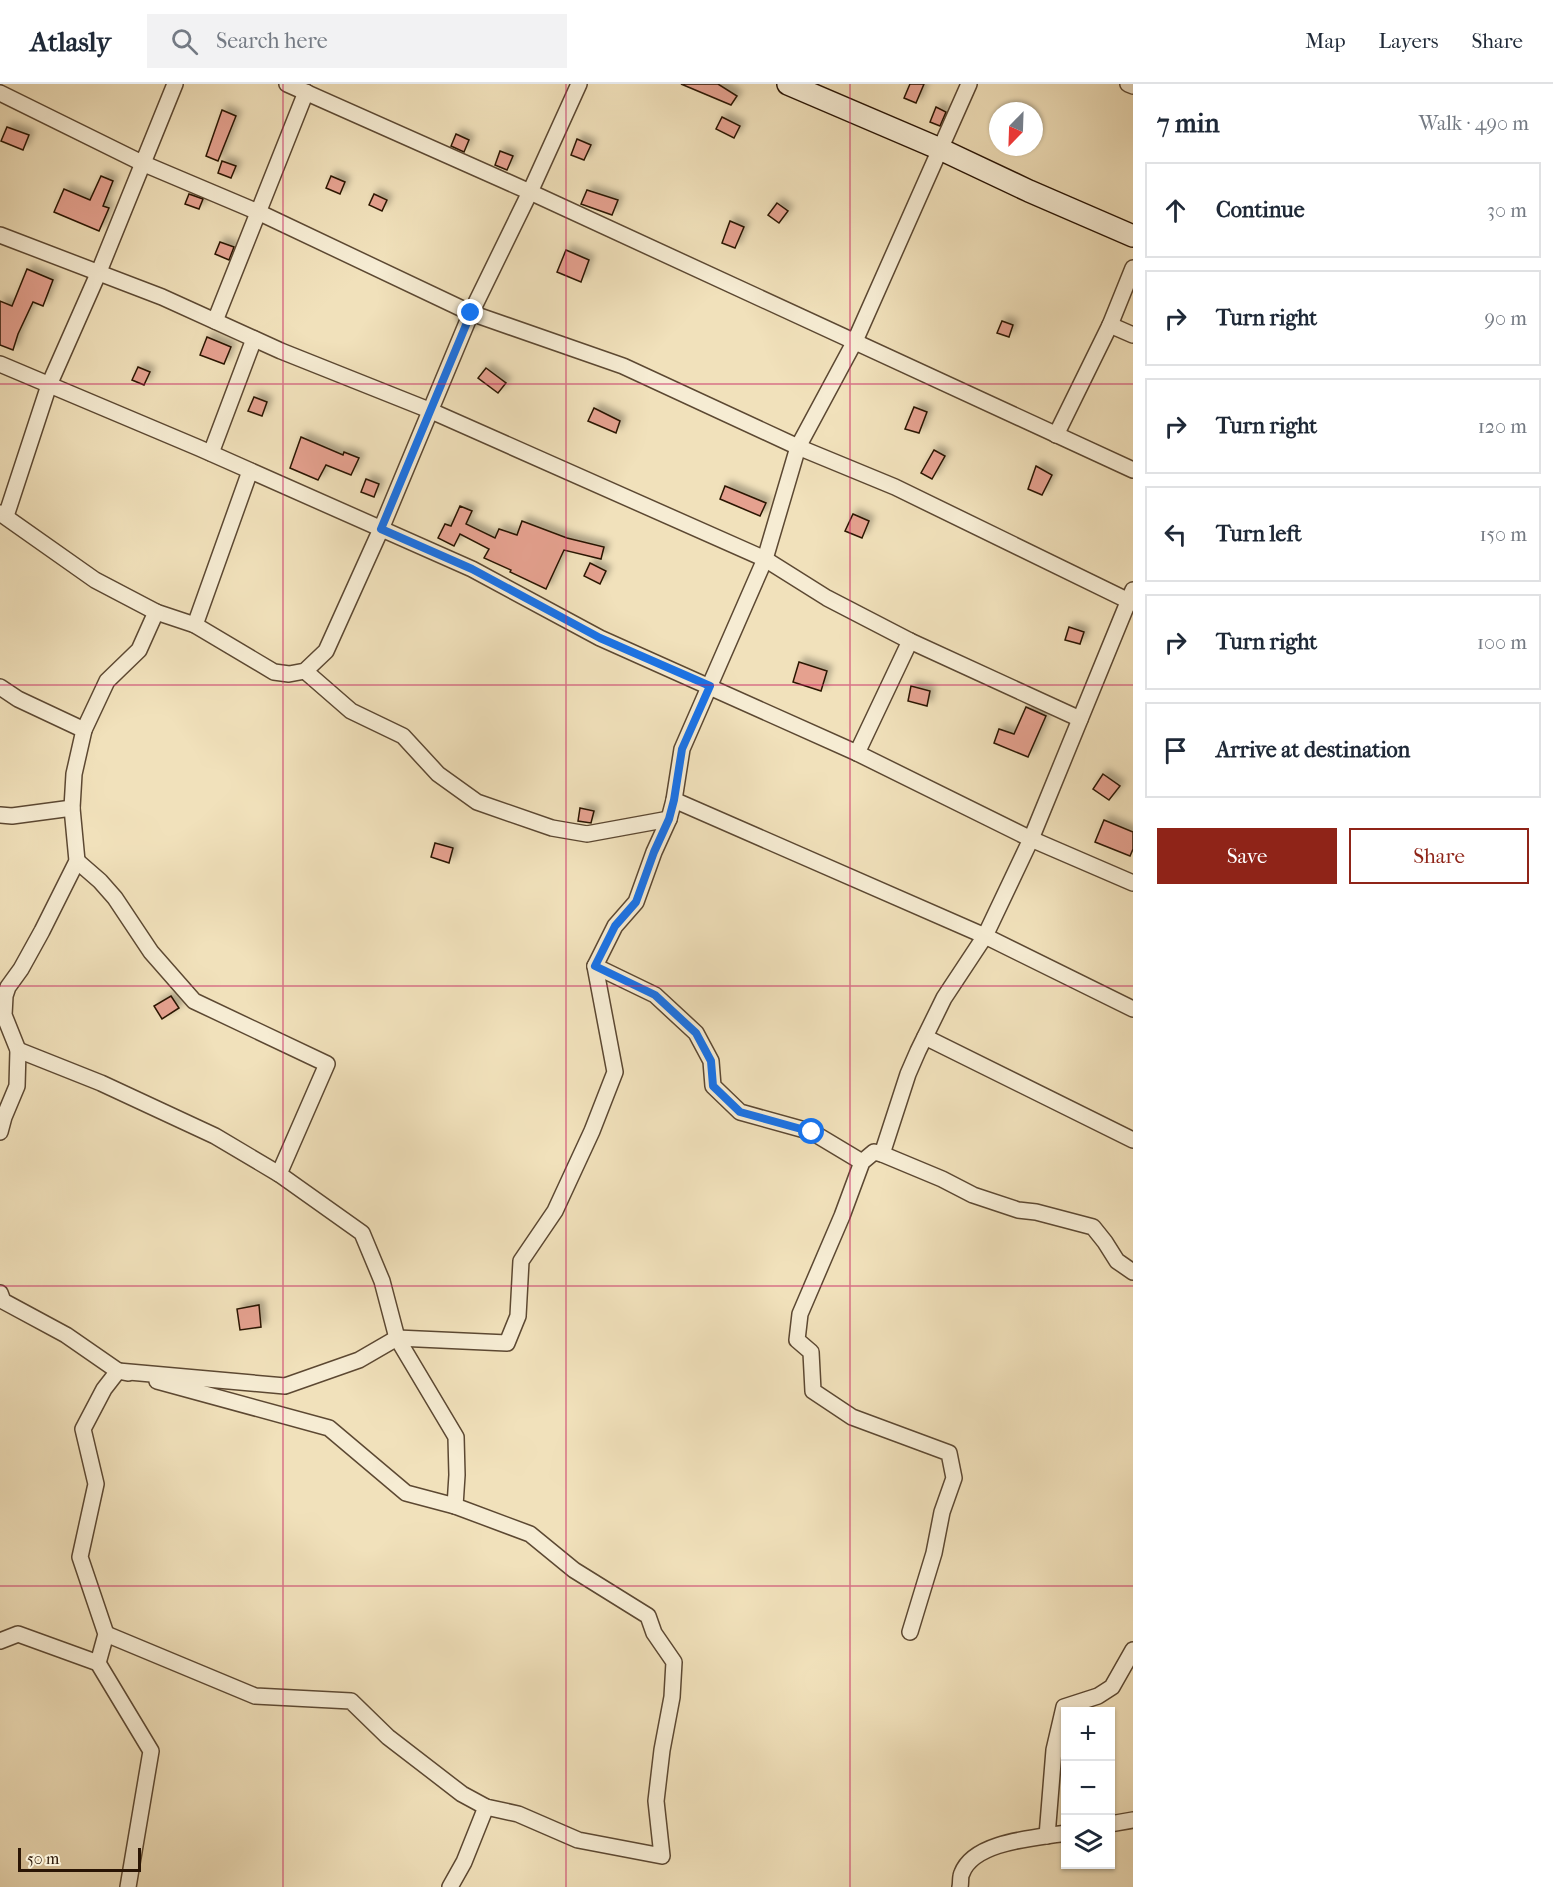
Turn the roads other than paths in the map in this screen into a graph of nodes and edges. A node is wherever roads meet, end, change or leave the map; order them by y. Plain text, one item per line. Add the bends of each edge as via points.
1 (175, 84) edge
2 (287, 84) edge
3 (788, 84) edge
4 (969, 84) edge
5 (1128, 84) edge
6 (576, 85) edge
7 (1133, 86) edge
8 (306, 92) junction
9 (0, 93) edge
10 (940, 149) junction
11 (142, 163) junction
12 (530, 192) junction
13 (258, 212) junction
14 (0, 235) edge
15 (1133, 236) edge
16 (1133, 267) edge
17 (98, 274) junction
18 (471, 313) junction
19 (215, 321) junction
20 (1110, 325) junction
21 (1133, 334) edge
22 (255, 339) junction
23 (855, 341) junction
24 (0, 364) edge
25 (49, 385) junction
26 (429, 410) junction
27 (1056, 435) junction
28 (798, 447) junction
29 (211, 453) junction
30 (1133, 470) edge
31 (250, 471) junction
32 (3, 515) edge
33 (381, 529) junction
34 (765, 559) junction
35 (1132, 598) edge
36 (156, 612) junction
37 (195, 626) junction
38 (910, 641) junction
39 (305, 671) junction
40 (710, 686) junction
41 (0, 687) edge
42 (1080, 719) junction
43 (84, 730) junction
44 (857, 753) junction
45 (674, 800) junction
46 (72, 808) junction
47 (0, 815) edge
48 (669, 819) junction
49 (1031, 839) junction
50 (77, 861) junction
51 (1133, 883) edge
52 (985, 936) junction
53 (595, 966) junction
54 (1133, 1009) edge
55 (2, 1014) edge
56 (925, 1037) junction
57 (18, 1050) junction
58 (0, 1132) edge
59 (1133, 1140) edge
60 (882, 1154) junction
61 (862, 1162) junction
62 (279, 1174) junction
63 (1133, 1272) edge
64 (0, 1293) edge
65 (397, 1338) junction
66 (118, 1371) junction
67 (455, 1506) junction
68 (910, 1632) dead end
69 (105, 1634) junction
70 (0, 1641) edge
71 (1133, 1650) edge
72 (98, 1663) junction
73 (486, 1807) junction
74 (1133, 1820) edge
75 (1115, 1823) edge
76 (1061, 1834) edge
77 (1047, 1836) junction
78 (128, 1887) edge
79 (450, 1887) edge
80 (960, 1887) edge

1 - 11 street
2 - 8 street
3 - 10 street
4 - 10 street
5 - 7 street
6 - 12 street
8 - 12 street
8 - 13 street
9 - 11 street
10 - 15 street
10 - 23 street
11 - 13 street
11 - 17 street
12 - 18 street
12 - 23 street
13 - 18 street
13 - 19 street
14 - 17 street
16 - 20 street
17 - 19 street
17 - 25 street
18 - 26 street
18 - 28 street via 623,366
19 - 22 street
20 - 21 street
20 - 27 street
22 - 26 street
22 - 29 street
23 - 27 street
23 - 28 street
24 - 25 street
25 - 29 street
25 - 32 street
26 - 33 street
26 - 34 street
27 - 30 street
28 - 34 street
28 - 35 street via 895,487
29 - 31 street
31 - 33 street
31 - 37 street
32 - 36 street via 95,580
33 - 39 street via 326,651
33 - 40 street via 472,569 600,638
34 - 38 street via 827,598
34 - 40 street
35 - 42 street
36 - 37 street
36 - 43 street via 139,650 107,681
37 - 39 street via 274,672
38 - 42 street
38 - 44 street
39 - 48 street via 351,711 403,736 438,774 477,802 552,828 587,834
40 - 44 street
40 - 45 street via 682,749
41 - 43 street
42 - 49 street
43 - 46 street via 74,774
44 - 49 street
45 - 48 street
45 - 52 street
46 - 47 street
46 - 50 street
48 - 53 street via 636,902 615,926
49 - 51 street
49 - 52 street
50 - 55 street via 8,987
50 - 62 street via 115,898 152,952 194,1001 327,1064
52 - 54 street
52 - 56 street via 944,998
53 - 61 street via 655,995 696,1033 711,1061 713,1086 740,1112 812,1132
53 - 65 street via 615,1072 555,1211 520,1261 518,1316 507,1343
55 - 57 street
56 - 59 street
56 - 60 street via 908,1074
57 - 58 street via 17,1086
57 - 62 street via 215,1136
60 - 61 street via 874,1152
60 - 63 street via 973,1195 1093,1227 1117,1262
61 - 68 street via 800,1314 797,1340 811,1352 813,1390 852,1417 949,1453 954,1478
62 - 65 street via 362,1233 382,1281
64 - 66 street via 3,1301 66,1335
65 - 66 street via 359,1360 285,1386
65 - 67 street via 456,1437
66 - 67 street via 329,1428 406,1493
66 - 69 street via 82,1429 96,1484 80,1557
67 - 73 street via 530,1534 574,1570 648,1616 654,1633 674,1662 656,1801 662,1856 578,1840 518,1814
69 - 72 street
69 - 73 street via 255,1696 351,1701 388,1737 462,1794
70 - 72 street via 18,1634
71 - 77 street via 1112,1687 1064,1707 1054,1750
72 - 78 street via 151,1751
73 - 79 street
74 - 75 street
76 - 77 street
77 - 80 street via 992,1846 973,1858 962,1873

